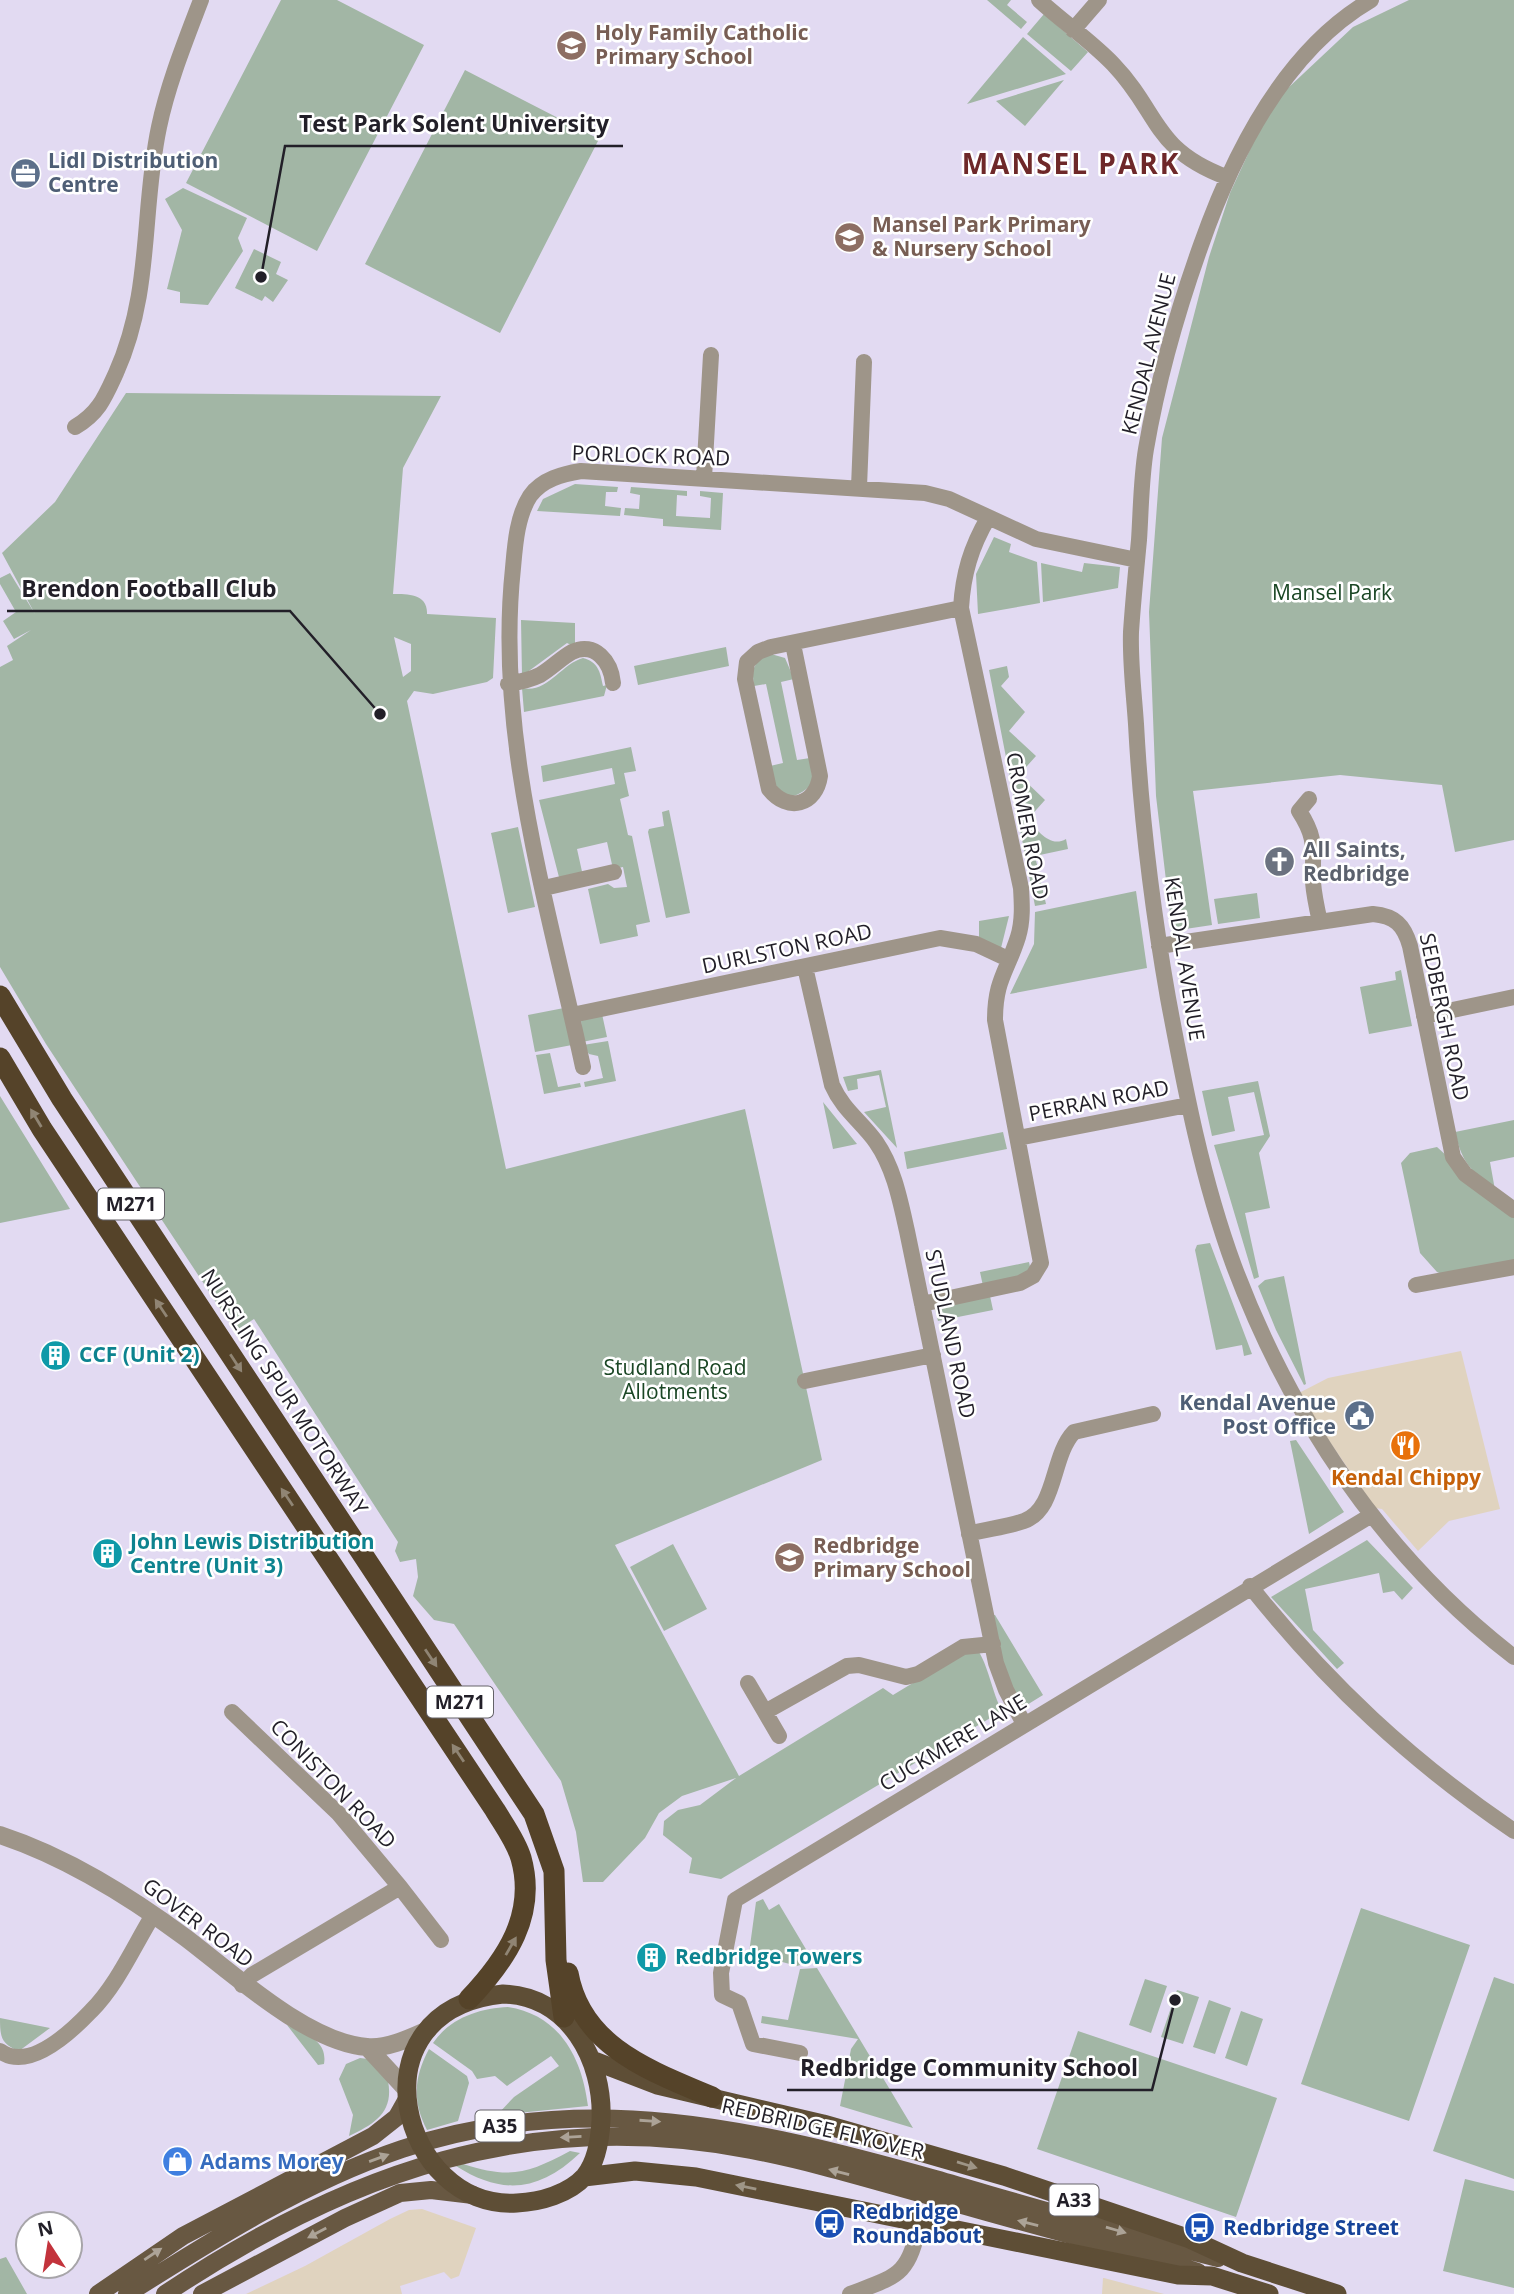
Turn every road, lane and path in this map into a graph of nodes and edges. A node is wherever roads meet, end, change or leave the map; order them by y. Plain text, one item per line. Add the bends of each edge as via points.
1 (201, 0) edge
2 (1039, 0) edge
3 (1100, 0) edge
4 (1371, 0) edge
5 (1073, 30) junction
6 (1226, 177) junction
7 (711, 355) dead end
8 (864, 362) dead end
9 (75, 426) dead end
10 (704, 478) junction
11 (859, 488) junction
12 (988, 518) junction
13 (1137, 560) junction
14 (961, 608) junction
15 (793, 643) junction
16 (612, 683) dead end
17 (508, 684) junction
18 (1297, 808) dead end
19 (606, 869) dead end
20 (544, 888) junction
21 (1320, 922) junction
22 (1159, 946) junction
23 (1008, 959) junction
24 (805, 967) junction
25 (0, 996) edge
26 (1514, 997) edge
27 (572, 1015) junction
28 (1424, 1016) junction
29 (0, 1058) edge
30 (583, 1067) dead end
31 (1188, 1105) junction
32 (1018, 1138) junction
33 (1514, 1210) edge
34 (1427, 1266) dead end
35 (1514, 1267) edge
36 (922, 1304) junction
37 (933, 1354) junction
38 (805, 1381) dead end
39 (1153, 1414) dead end
40 (1370, 1516) junction
41 (969, 1534) junction
42 (1250, 1586) junction
43 (993, 1644) junction
44 (1514, 1657) edge
45 (748, 1683) dead end
46 (232, 1712) dead end
47 (765, 1712) junction
48 (1024, 1724) junction
49 (779, 1736) dead end
50 (1514, 1831) edge
51 (0, 1835) edge
52 (554, 1871) junction
53 (400, 1887) junction
54 (153, 1915) junction
55 (441, 1940) dead end
56 (242, 1985) junction
57 (469, 1999) junction
58 (564, 2017) junction
59 (428, 2029) junction
60 (368, 2048) junction
61 (0, 2051) edge
62 (800, 2053) dead end
63 (592, 2060) junction
64 (405, 2094) junction
65 (712, 2097) junction
66 (584, 2177) junction
67 (473, 2194) junction
68 (299, 2205) junction
69 (920, 2221) junction
70 (1242, 2263) junction
71 (1212, 2276) junction
72 (98, 2294) edge
73 (127, 2294) edge
74 (165, 2294) edge
75 (202, 2294) edge
76 (850, 2294) edge
77 (1269, 2294) edge
78 (1337, 2294) edge

1 - 9 street via 159,126 145,271 128,346 101,406
2 - 5 street
3 - 5 street
4 - 6 street, KENDAL AVENUE via 1309,51 1262,110
5 - 6 street via 1114,65 1170,145
6 - 13 street, KENDAL AVENUE via 1184,290 1162,370 1145,454
7 - 10 street
8 - 11 street
10 - 11 street, PORLOCK ROAD
10 - 17 street, PORLOCK ROAD via 581,471 560,474 530,496 516,539
11 - 12 street, PORLOCK ROAD via 925,493
12 - 13 street, PORLOCK ROAD via 1036,539
12 - 14 street, CROMER ROAD via 973,544 963,577
13 - 22 street, KENDAL AVENUE via 1131,635 1141,822
14 - 15 street
14 - 23 street, CROMER ROAD via 1021,888 1023,910
15 - 15 street via 758,652 747,662 745,679 769,789 777,799 792,804 808,800 818,789 820,776
16 - 17 street via 617,663 586,649 575,650 540,675
17 - 20 street, PORLOCK ROAD
18 - 21 street via 1313,834 1313,883
19 - 20 street
20 - 27 street, PORLOCK ROAD
21 - 22 street, SEDBERGH ROAD
21 - 28 street, SEDBERGH ROAD via 1373,914 1397,920 1406,933
22 - 31 street, KENDAL AVENUE
23 - 24 street, DURLSTON ROAD via 976,943 940,938
23 - 32 street, CROMER ROAD via 995,994 995,1020
24 - 27 street, DURLSTON ROAD
24 - 36 street, STUDLAND ROAD via 832,1085 840,1103 873,1139 892,1174
25 -> 52 highway, NURSLING SPUR MOTORWAY / M271 via 77,1122 527,1803
26 - 28 street
27 - 30 street, PORLOCK ROAD
28 - 33 street, SEDBERGH ROAD via 1453,1157 1465,1174
57 -> 29 highway, M271 via 490,1977 520,1927 526,1892 518,1850
31 - 32 street, PERRAN ROAD
31 - 40 street, KENDAL AVENUE via 1214,1208 1288,1389
32 - 36 street, CROMER ROAD via 1040,1248 1038,1269 1020,1283
34 - 35 street via 1423,1284
36 - 37 street, STUDLAND ROAD
37 - 38 street
37 - 41 street, STUDLAND ROAD
39 - 41 street via 1074,1432 1059,1453 1037,1513 1025,1521
40 - 42 street, CUCKMERE LANE
40 - 44 street, KENDAL AVENUE via 1445,1600
41 - 43 street, STUDLAND ROAD
42 - 48 street, CUCKMERE LANE
42 - 50 street via 1291,1638 1375,1723 1424,1767
43 - 47 street via 963,1647 906,1677 847,1666
43 - 48 street, STUDLAND ROAD via 1006,1690
45 - 47 street
46 - 53 street, CONISTON ROAD via 339,1814
47 - 49 street
48 - 62 street, CUCKMERE LANE via 736,1900 721,1973 722,1995 739,2003 753,2044
51 - 54 street, GOVER ROAD via 65,1861
52 - 58 highway, NURSLING SPUR MOTORWAY / M271 via 556,1960
52 - 65 highway, M271 via 563,1906 569,1978 588,2022 635,2064
53 - 55 street, CONISTON ROAD
53 - 56 street
54 - 56 street, GOVER ROAD
54 - 61 street via 92,2011 28,2059 11,2059
56 - 60 street, GOVER ROAD via 314,2028
57 - 58 highway via 519,1994 543,2002
57 - 59 highway
58 - 63 highway
59 - 60 street
59 - 64 highway via 413,2053
60 - 64 street, GOVER ROAD via 388,2066
63 - 65 highway, A33 via 657,2085
63 - 66 highway via 599,2083 600,2131
64 - 67 highway via 414,2132 431,2160
72 -> 64 main road via 183,2236 373,2136 397,2117
65 -> 70 highway, A33 via 1004,2176 1190,2239
66 - 67 highway via 554,2196 536,2201 503,2203
69 -> 66 highway via 668,2173 618,2171
67 -> 75 main road via 400,2193
68 -> 70 main road, REDBRIDGE FLYOVER / A35 via 366,2163 405,2148 495,2127 593,2118 717,2126 826,2149
71 -> 68 main road, REDBRIDGE FLYOVER / A35 via 751,2150 611,2135 517,2143 449,2157
68 - 73 main road, REDBRIDGE FLYOVER / A35 via 201,2247
68 - 74 main road, REDBRIDGE FLYOVER / A35
69 - 71 highway via 1178,2276
69 - 76 street via 904,2268
70 - 78 highway, A33
71 - 77 highway

